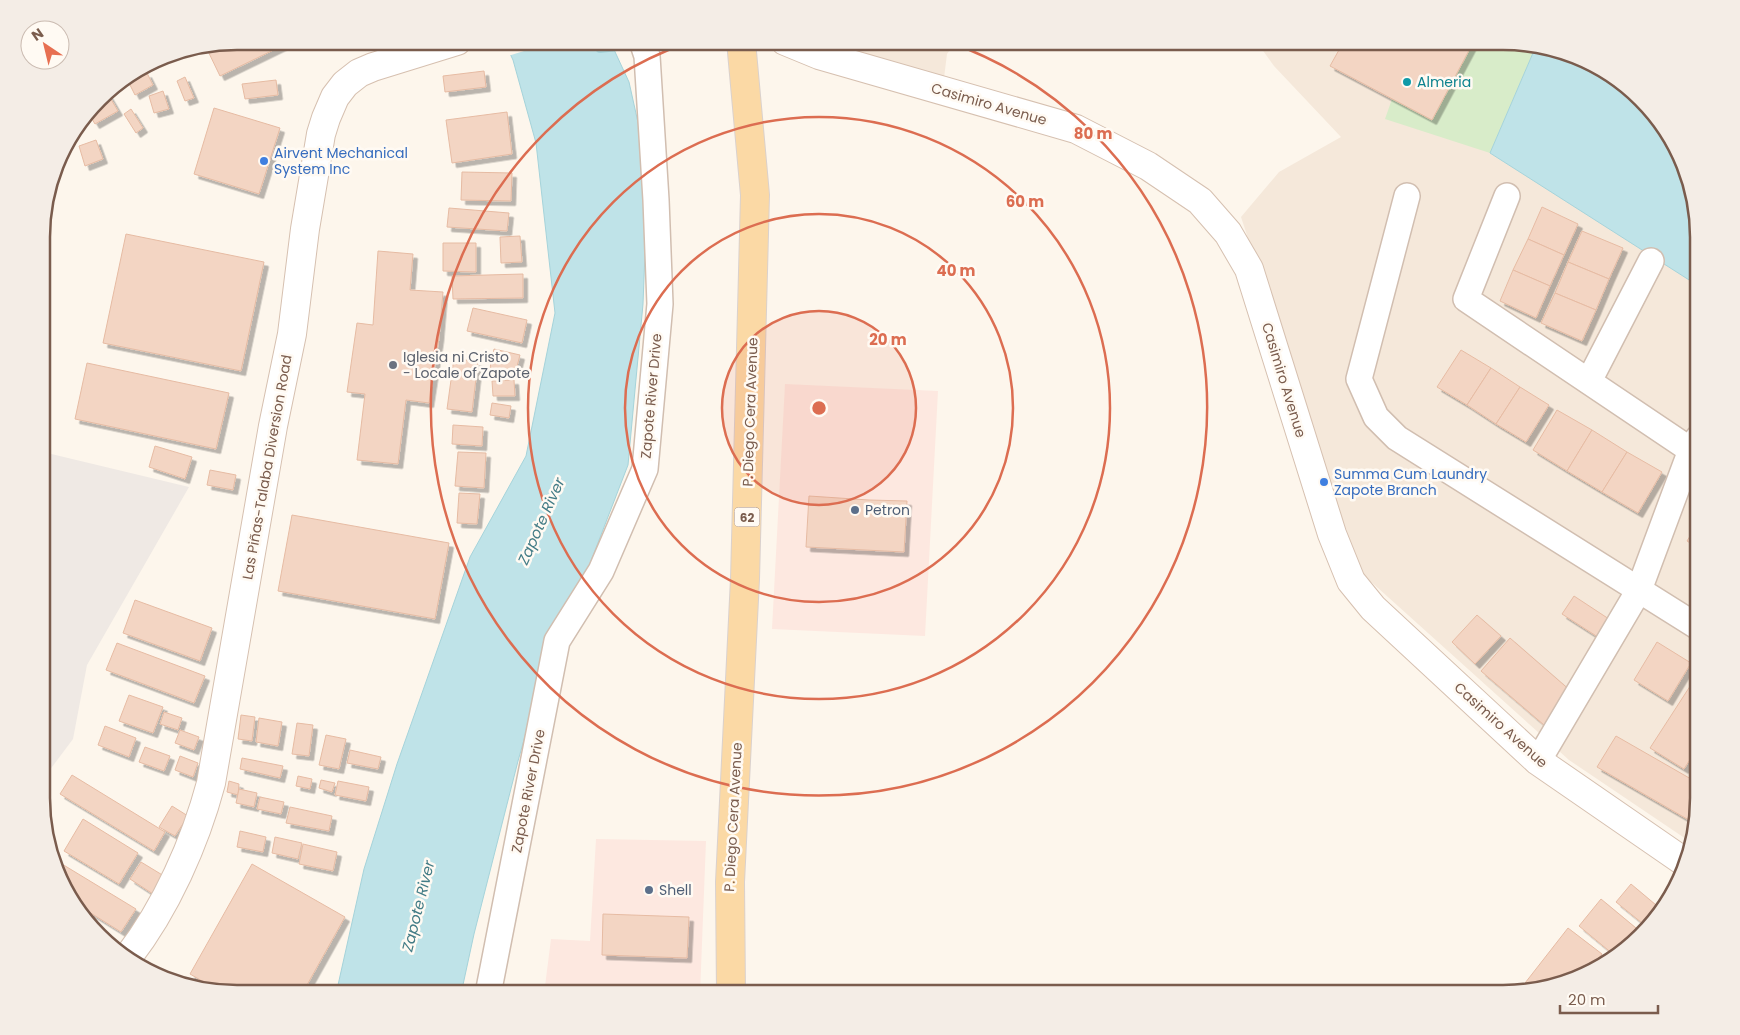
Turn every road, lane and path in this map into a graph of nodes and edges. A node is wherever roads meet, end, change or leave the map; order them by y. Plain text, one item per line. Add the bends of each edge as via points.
1 (409, 50) edge
2 (644, 50) edge
3 (742, 50) edge
4 (805, 50) edge
5 (1407, 196) dead end
6 (1507, 196) dead end
7 (1651, 261) dead end
8 (1589, 381) junction
9 (1690, 444) edge
10 (1690, 463) edge
11 (1639, 590) junction
12 (1690, 622) edge
13 (1538, 761) junction
14 (1679, 860) edge
15 (132, 952) edge
16 (490, 985) edge
17 (731, 985) edge

1 - 15 street, Las Piñas-Talaba Diversion Road via 373,66 345,84 335,97 321,134 292,334 211,783 203,816 188,851 157,912
2 - 16 street, Zapote River Drive via 660,304 645,469 601,571 557,641
3 - 17 main road, P. Diego Cera Avenue / 62 via 755,195 745,579 730,882
4 - 13 street, Casimiro Avenue via 1076,129 1148,166 1200,201 1228,233 1249,269 1332,534 1351,581 1373,608
5 - 11 street via 1359,379 1376,417 1396,438
6 - 8 street via 1466,299
7 - 8 street
8 - 9 street
10 - 11 street
11 - 12 street
11 - 13 street
13 - 14 street, Casimiro Avenue

